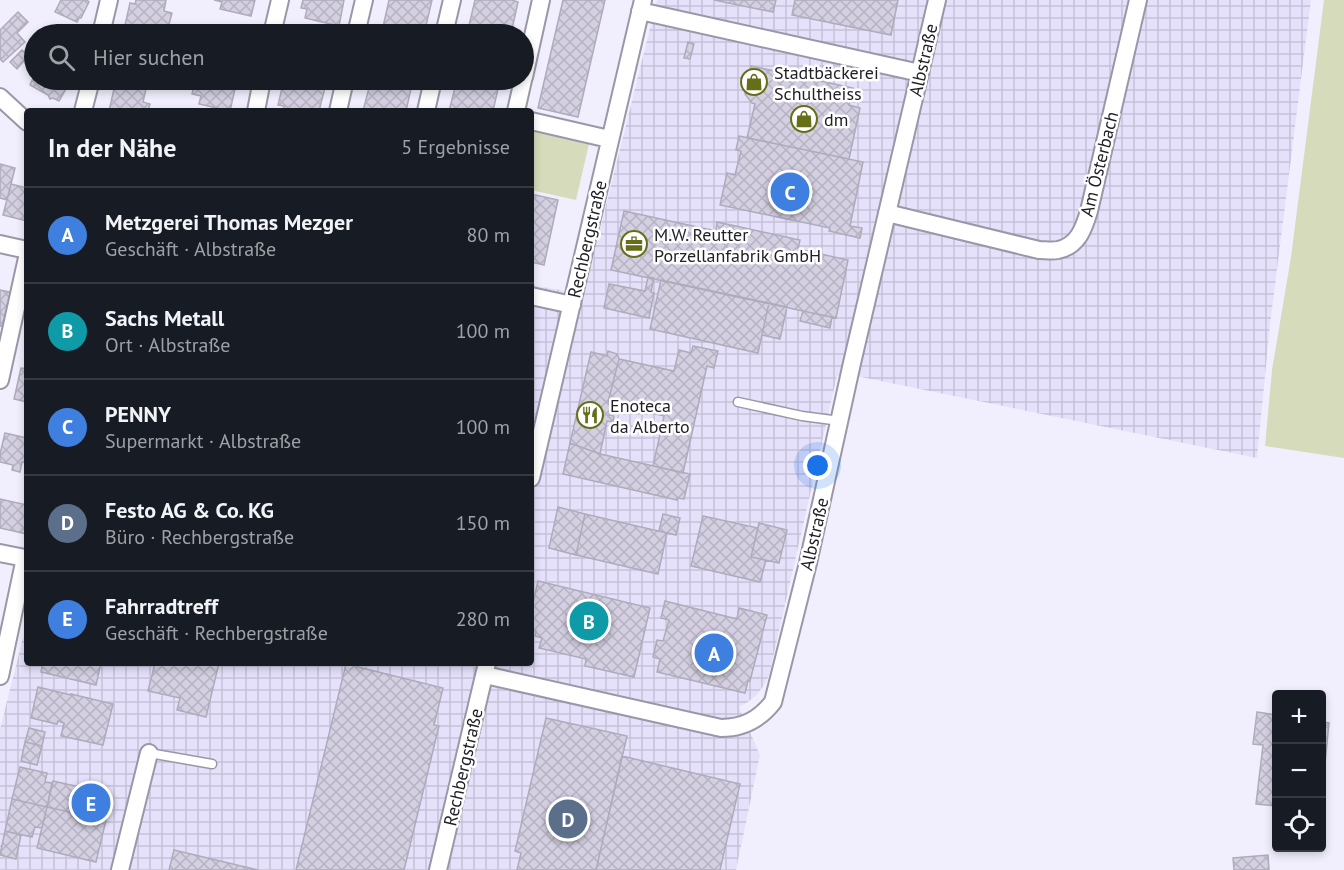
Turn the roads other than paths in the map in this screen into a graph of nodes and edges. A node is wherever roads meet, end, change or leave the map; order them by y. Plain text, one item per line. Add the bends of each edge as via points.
1 (109, 0) edge
2 (280, 0) edge
3 (364, 0) edge
4 (452, 0) edge
5 (541, 0) edge
6 (937, 0) edge
7 (1138, 0) edge
8 (641, 5) edge
9 (103, 24) edge
10 (274, 24) edge
11 (358, 24) edge
12 (446, 24) edge
13 (534, 30) edge
14 (920, 73) junction
15 (88, 90) edge
16 (260, 90) edge
17 (343, 90) edge
18 (431, 90) edge
19 (520, 90) edge
20 (0, 97) edge
21 (84, 108) edge
22 (257, 108) edge
23 (339, 108) edge
24 (427, 108) edge
25 (517, 108) edge
26 (24, 119) edge
27 (534, 122) edge
28 (609, 140) junction
29 (887, 213) junction
30 (0, 244) edge
31 (24, 249) edge
32 (24, 272) edge
33 (534, 297) edge
34 (572, 304) junction
35 (0, 380) edge
36 (738, 402) dead end
37 (840, 421) junction
38 (534, 465) edge
39 (0, 553) edge
40 (24, 558) edge
41 (24, 567) edge
42 (486, 669) edge
43 (0, 676) edge
44 (149, 753) joint
45 (213, 764) dead end
46 (120, 870) edge
47 (438, 870) edge

1 - 9 street
2 - 10 street
3 - 11 street
4 - 12 street
5 - 13 street
6 - 14 street, Albstraße
7 - 29 street, Am Österbach via 1089,211 1072,244 1059,250 1039,250
8 - 14 street
8 - 28 street, Rechbergstraße
14 - 29 street, Albstraße
15 - 21 street
16 - 22 street
17 - 23 street
18 - 24 street
19 - 25 street
20 - 26 street
27 - 28 street
28 - 34 street, Rechbergstraße
29 - 37 street, Albstraße
30 - 31 street
32 - 35 street
33 - 34 street
34 - 38 street, Rechbergstraße
36 - 37 lane
37 - 42 street, Albstraße via 775,694 762,715 739,727 721,728
39 - 40 street
41 - 43 street
42 - 47 street, Rechbergstraße
44 - 45 lane
44 - 46 street

